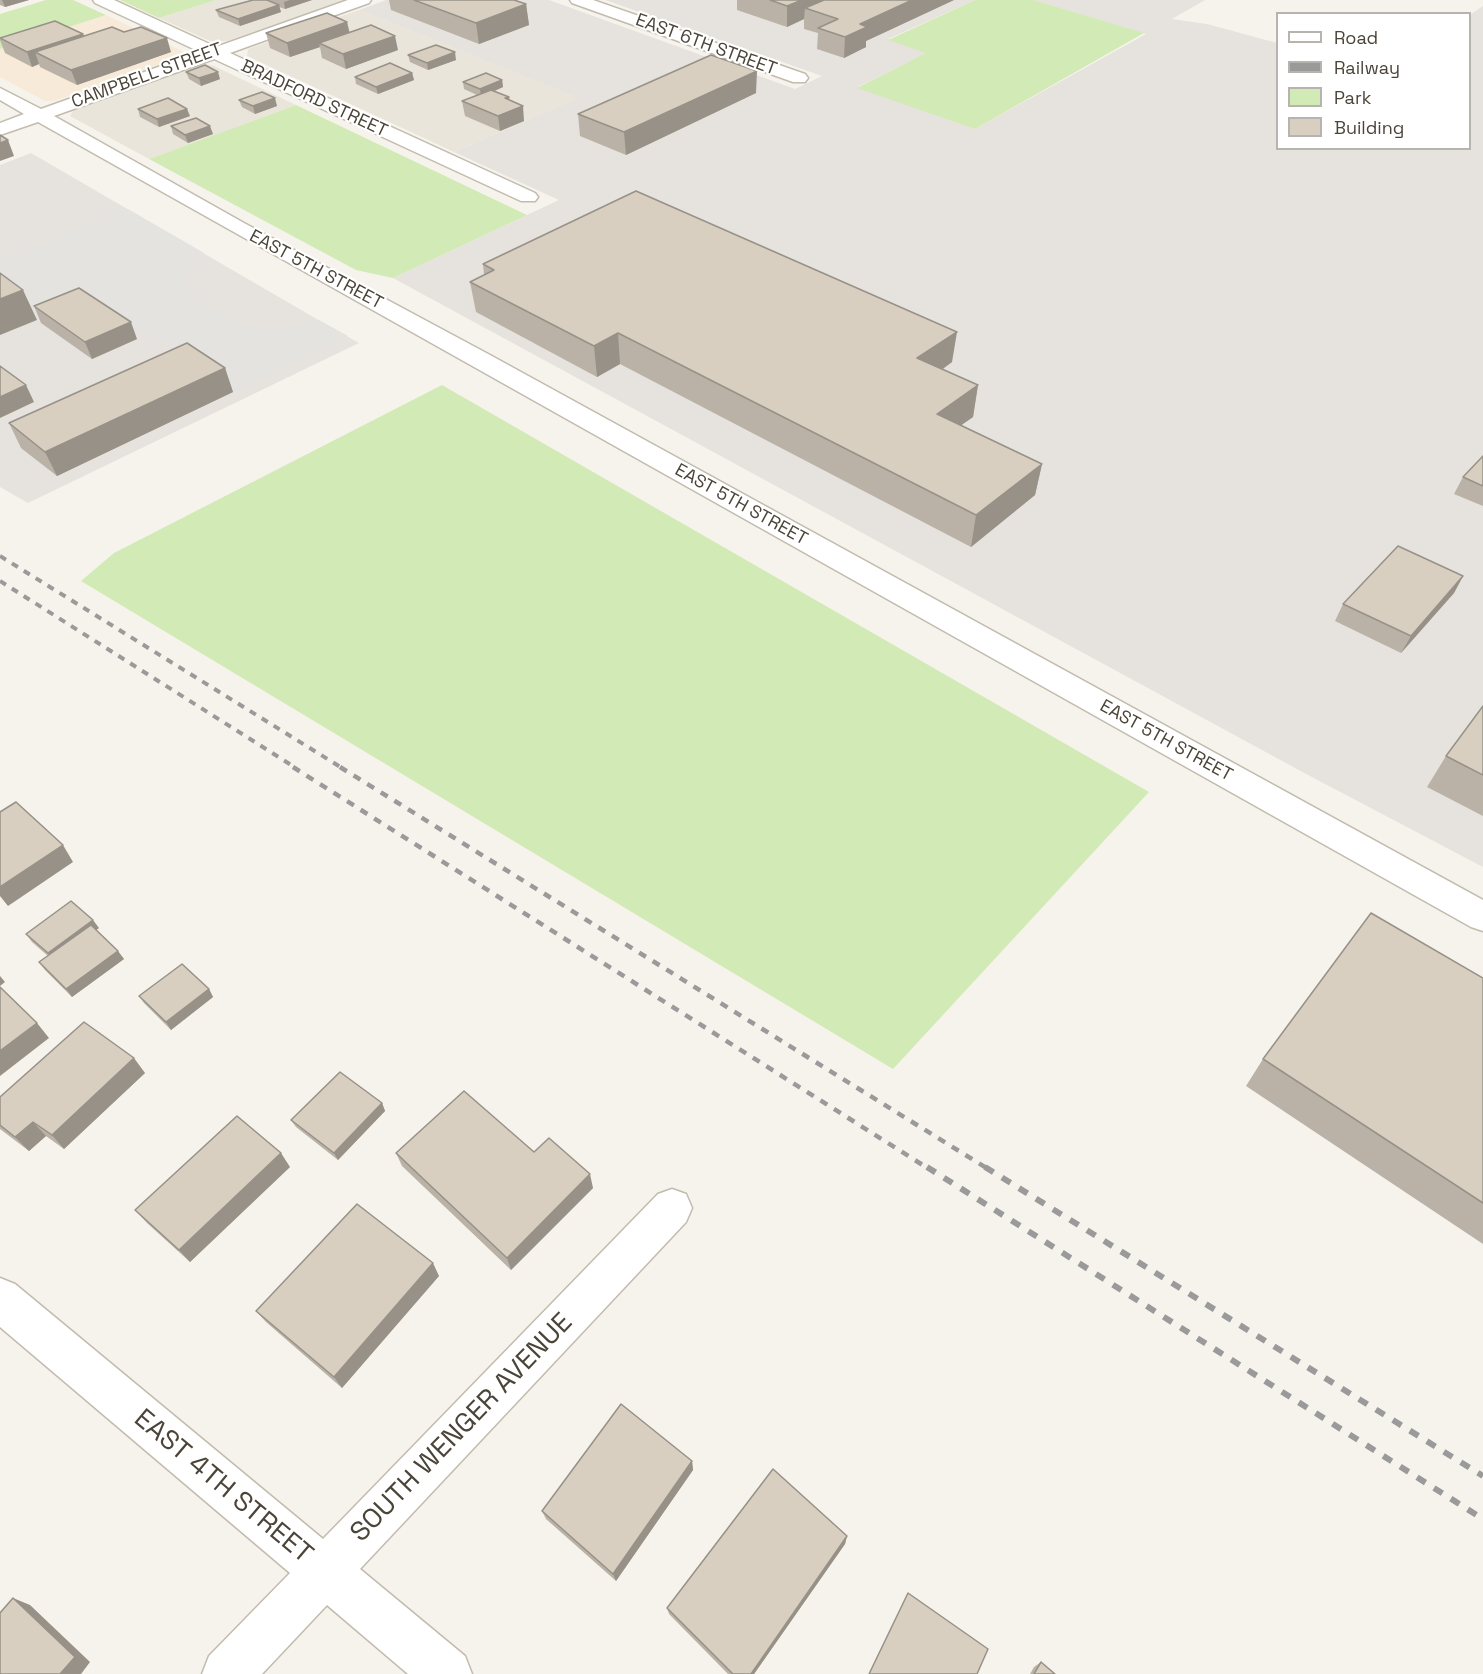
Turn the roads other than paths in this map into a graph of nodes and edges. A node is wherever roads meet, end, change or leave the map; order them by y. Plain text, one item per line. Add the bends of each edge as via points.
1 (101, 0) edge
2 (363, 0) edge
3 (578, 0) edge
4 (214, 52) junction
5 (799, 78) dead end
6 (0, 93) edge
7 (40, 115) junction
8 (0, 129) edge
9 (528, 197) dead end
10 (1483, 917) edge
11 (672, 1208) dead end
12 (0, 1299) edge
13 (324, 1571) junction
14 (226, 1674) edge
15 (447, 1674) edge

1 - 4 street, BRADFORD STREET
2 - 4 street, CAMPBELL STREET
3 - 5 street, EAST 6TH STREET
4 - 7 street, CAMPBELL STREET
4 - 9 street, BRADFORD STREET
6 - 7 street, EAST 5TH STREET
7 - 8 street, CAMPBELL STREET
7 - 10 street, EAST 5TH STREET
11 - 13 street, SOUTH WENGER AVENUE
12 - 13 street, EAST 4TH STREET
13 - 14 street, SOUTH WENGER AVENUE
13 - 15 street, EAST 4TH STREET

